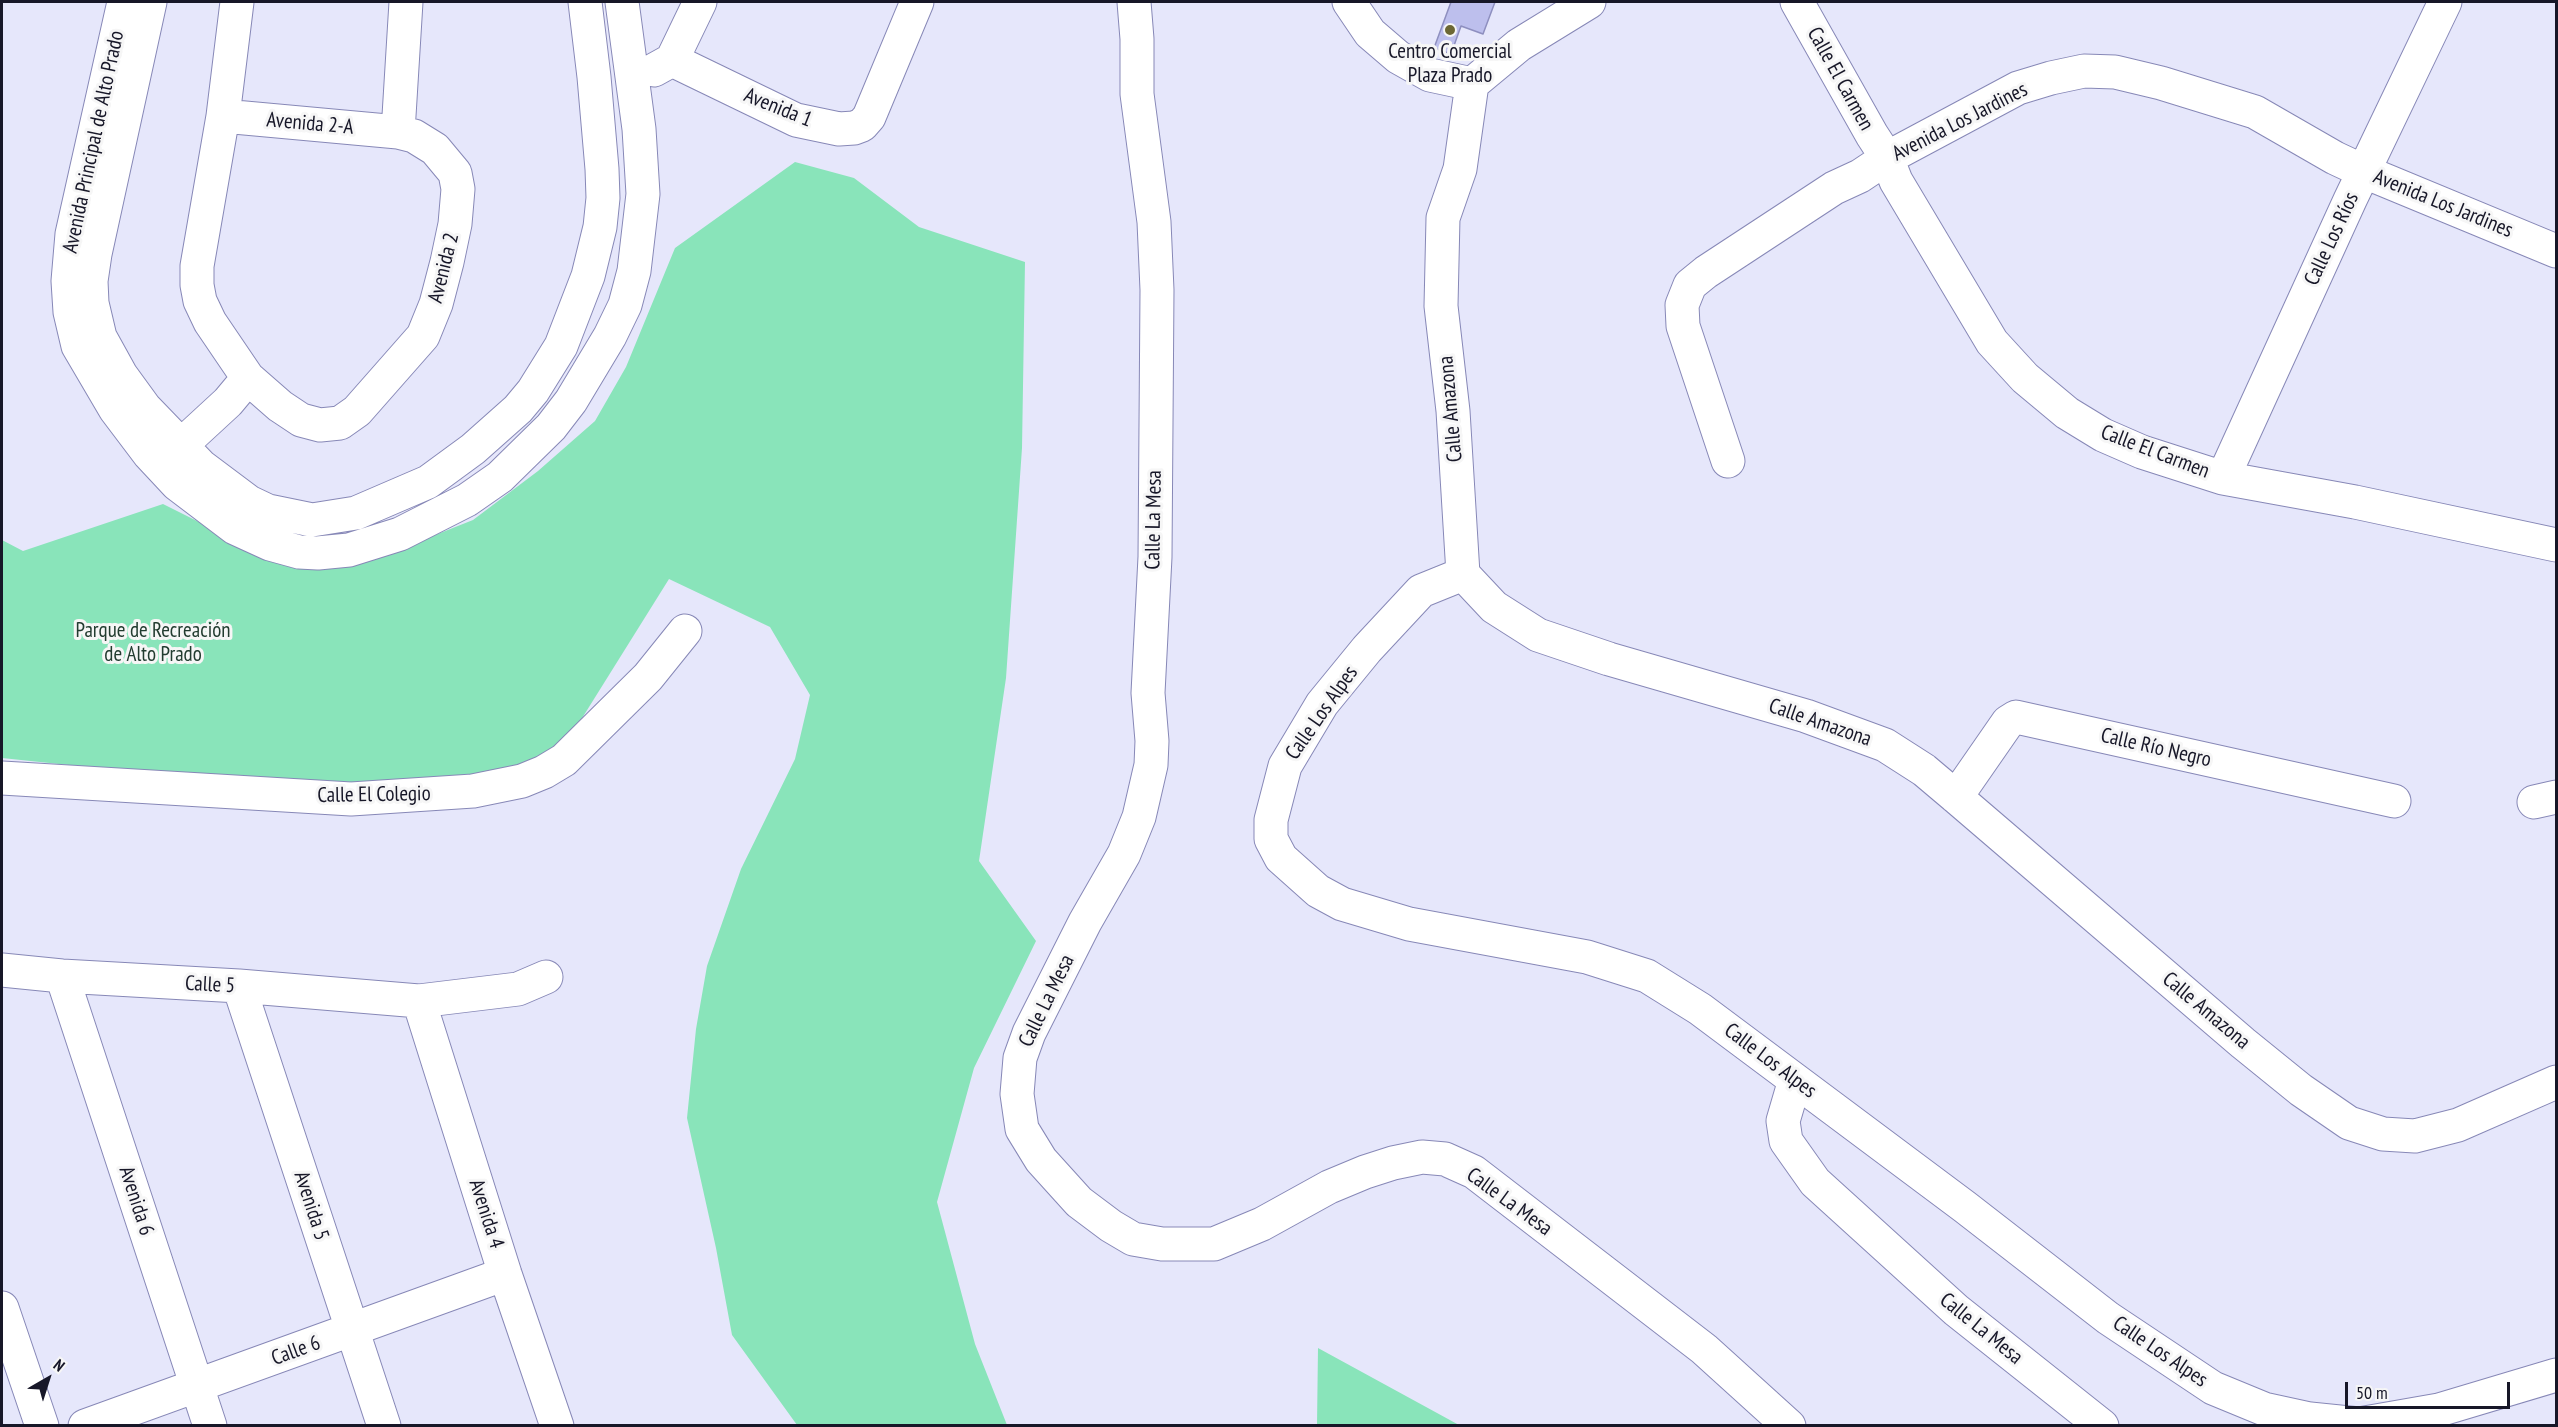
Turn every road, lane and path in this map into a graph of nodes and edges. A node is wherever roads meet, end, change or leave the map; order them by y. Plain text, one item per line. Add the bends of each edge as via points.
1 (124, 2) edge
2 (150, 2) edge
3 (237, 2) edge
4 (406, 2) edge
5 (585, 2) edge
6 (622, 2) edge
7 (700, 2) edge
8 (917, 2) edge
9 (1134, 2) edge
10 (1350, 2) edge
11 (1589, 2) edge
12 (1797, 2) edge
13 (2445, 2) edge
14 (672, 60) junction
15 (594, 77) junction
16 (631, 80) junction
17 (1472, 84) junction
18 (223, 116) junction
19 (398, 132) junction
20 (1887, 158) junction
21 (2364, 172) junction
22 (2556, 251) edge
23 (248, 378) junction
24 (170, 456) junction
25 (1728, 461) dead end
26 (2223, 478) junction
27 (2556, 545) edge
28 (1463, 574) junction
29 (685, 631) dead end
30 (2, 778) edge
31 (1956, 797) junction
32 (2394, 801) dead end
33 (2, 969) edge
34 (62, 976) junction
35 (546, 977) dead end
36 (239, 986) junction
37 (419, 1001) junction
38 (1795, 1080) junction
39 (2556, 1082) edge
40 (505, 1274) junction
41 (2, 1308) edge
42 (352, 1330) junction
43 (2556, 1375) edge
44 (197, 1387) junction
45 (42, 1425) edge
46 (86, 1425) edge
47 (210, 1425) edge
48 (384, 1425) edge
49 (557, 1425) edge
50 (1789, 1425) edge
51 (2102, 1425) edge

1 - 24 street, Avenida Principal de Alto Prado via 72,234 70,312 78,346 115,409
2 - 24 street, Avenida Principal de Alto Prado via 91,281 100,337
3 - 18 street, Avenida 2
4 - 19 street
5 - 15 street, Avenida Principal de Alto Prado
6 - 16 street, Avenida Principal de Alto Prado
7 - 14 street
8 - 14 street, Avenida 1 via 869,117 854,128 838,129 796,120
9 - 50 street, Calle La Mesa via 1137,94 1154,222 1157,290 1155,557 1148,693 1151,765 1139,817 1124,854 1085,922 1020,1058 1017,1094 1022,1129 1041,1160 1079,1202 1133,1239 1162,1244 1214,1244 1365,1172 1422,1157 1445,1159 1474,1172 1704,1349
10 - 17 street via 1370,33 1398,57 1430,75
11 - 17 street via 1519,45
12 - 20 street, Calle El Carmen
13 - 21 street, Calle Los Ríos
14 - 16 street
15 - 16 street
15 - 24 street, Avenida Principal de Alto Prado via 603,198 588,276 550,365 533,391 501,425 428,482 356,513 312,520 268,511 249,502 201,466
16 - 24 street, Avenida Principal de Alto Prado via 644,194 634,271 625,305 571,401 500,477 459,505 400,534 335,553 298,552 235,528 177,484
17 - 28 street, Calle Amazona via 1460,168 1443,218 1441,259 1441,306 1453,411
18 - 19 street, Avenida 2-A
18 - 23 street, Avenida 2 via 197,285 210,322
19 - 23 street, Avenida 2 via 414,136 435,149 455,173 458,189 447,262 423,336 357,411 340,423 320,425 301,420
20 - 21 street, Avenida Los Jardines via 2018,88 2094,71 2161,83 2255,112
20 - 25 street, Avenida Los Jardines via 1834,188 1690,285 1682,305 1683,326
20 - 26 street, Calle El Carmen via 1896,181 1992,342 2025,378 2067,413 2103,435
21 - 22 street, Avenida Los Jardines
21 - 26 street, Calle Los Ríos
23 - 24 street
26 - 27 street, Calle El Carmen
28 - 31 street, Calle Amazona via 1494,607 1538,635 1850,731 1885,745
28 - 38 street, Calle Los Alpes via 1421,591 1322,704 1285,766 1275,803 1271,839 1281,858 1318,891 1365,912 1409,924 1587,957 1647,976 1700,1009
29 - 30 street, Calle El Colegio via 648,677 564,760 522,781 473,791 351,799
31 - 32 street, Calle Río Negro via 2008,722 2016,717
31 - 39 street, Calle Amazona via 2243,1043 2349,1123 2383,1134 2415,1136 2458,1125
33 - 34 street, Calle 5
34 - 36 street, Calle 5
34 - 44 street, Avenida 6
35 - 37 street, Calle 5 via 518,989
36 - 37 street, Calle 5
36 - 42 street, Avenida 5
37 - 40 street, Avenida 4
38 - 43 street, Calle Los Alpes via 2108,1318 2213,1388 2264,1409 2359,1424 2439,1410
38 - 51 street, Calle La Mesa via 1783,1121 1786,1141 1815,1182 1956,1310
40 - 42 street, Calle 6
40 - 49 street, Avenida 4
41 - 45 street
42 - 44 street, Calle 6
42 - 48 street, Avenida 5
44 - 46 street, Calle 6
44 - 47 street, Avenida 6

